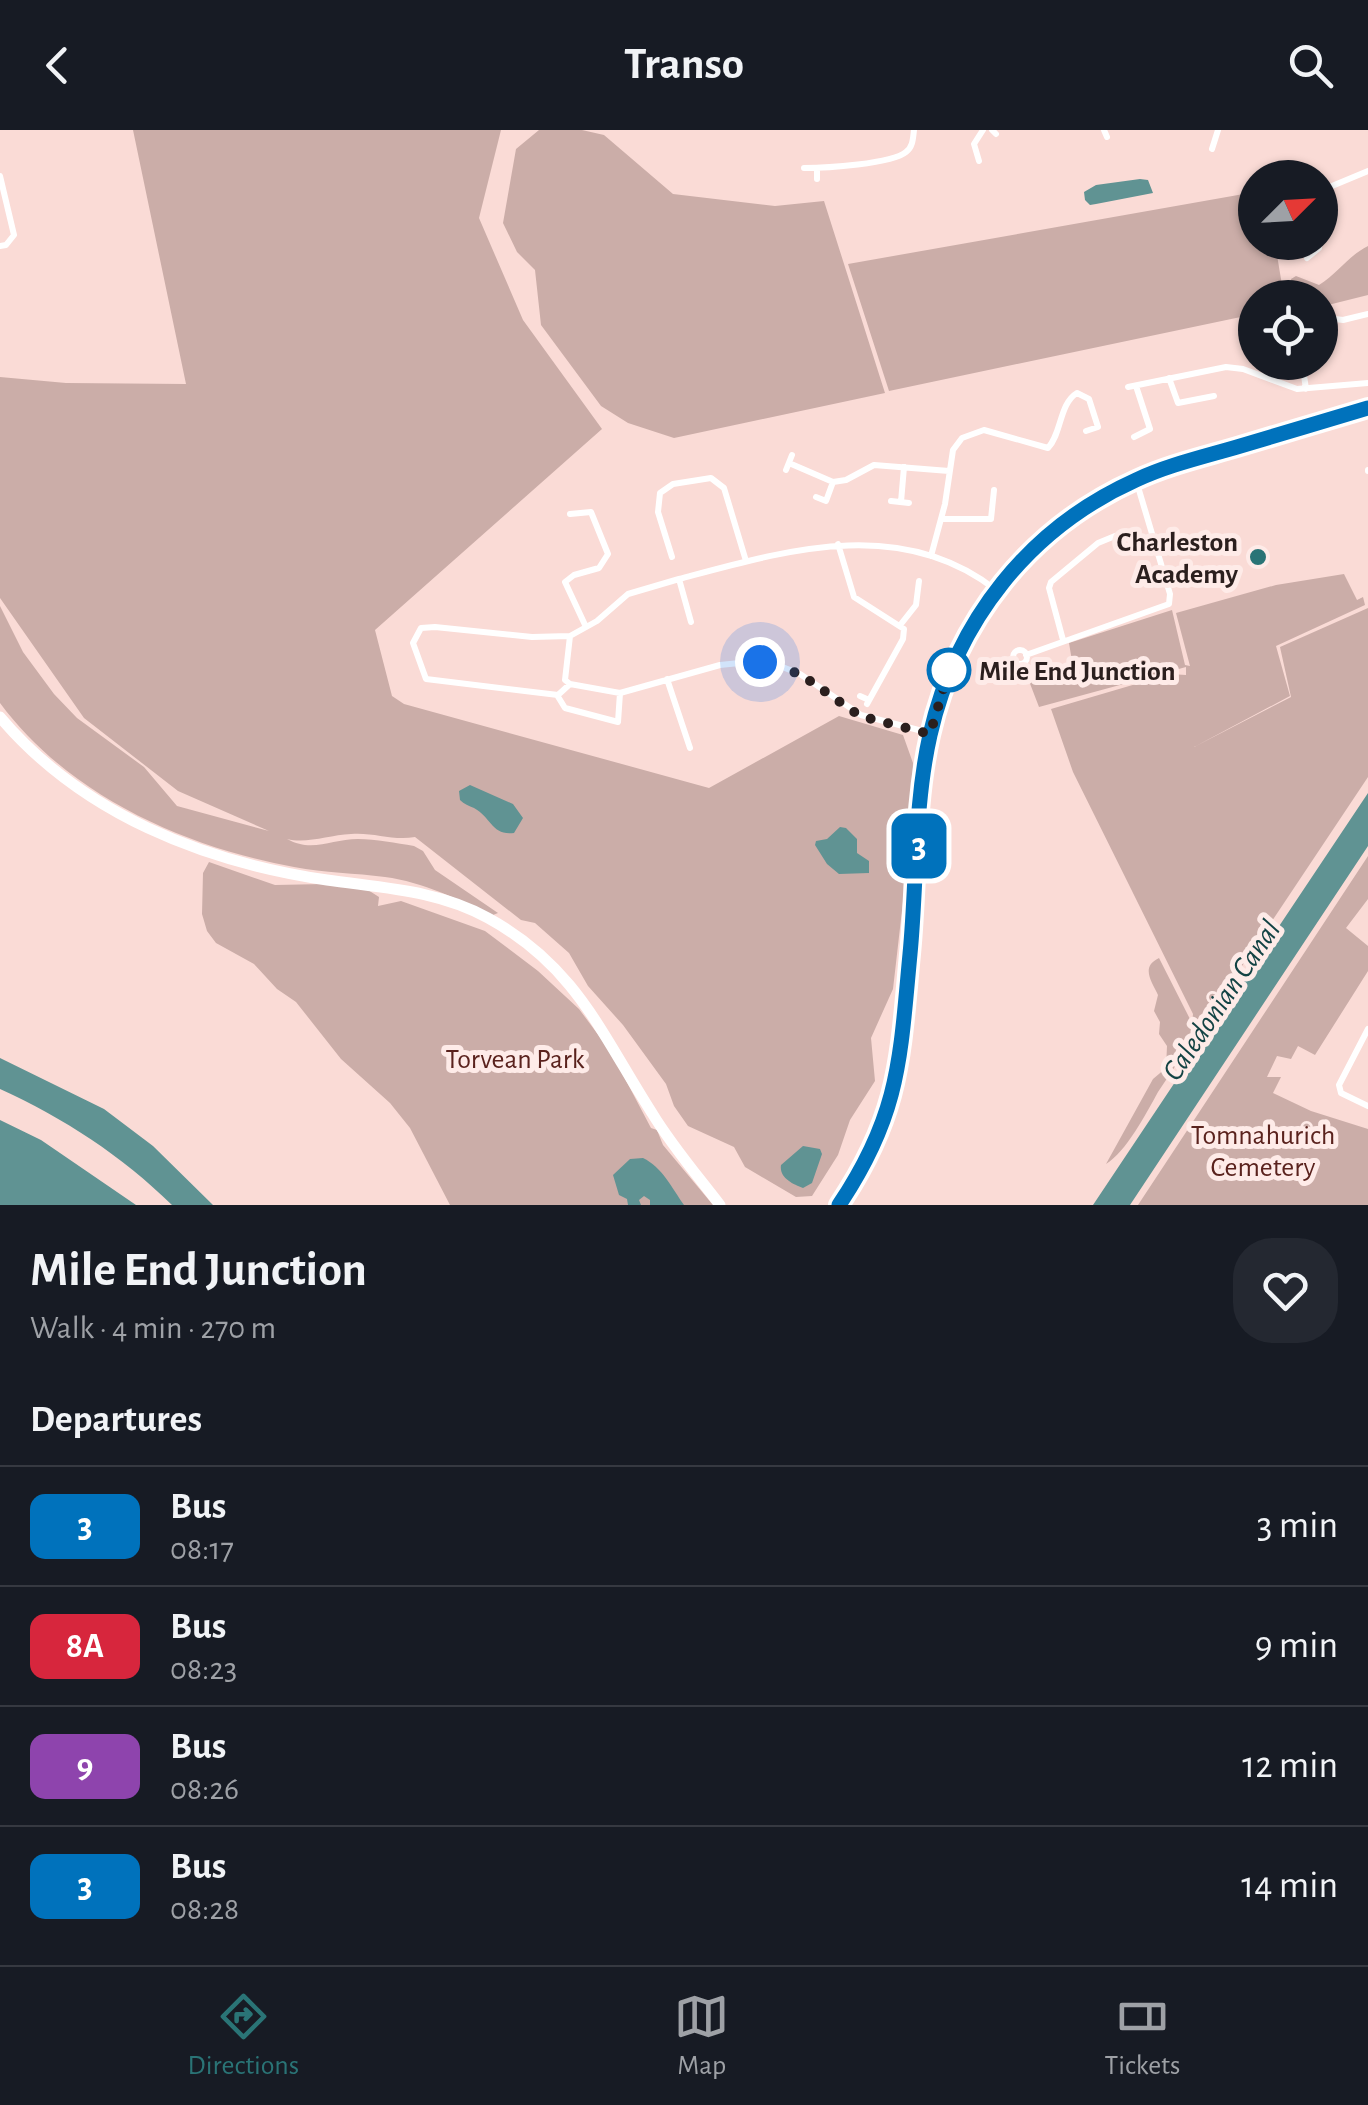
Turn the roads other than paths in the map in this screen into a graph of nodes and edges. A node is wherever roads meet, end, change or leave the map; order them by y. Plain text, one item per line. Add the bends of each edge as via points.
1 (914, 130) edge
2 (983, 130) edge
3 (1218, 130) edge
4 (1212, 149) dead end
5 (979, 161) dead end
6 (804, 168) dead end
7 (817, 168) junction
8 (1368, 172) edge
9 (0, 176) edge
10 (817, 179) dead end
11 (1338, 184) edge
12 (0, 246) edge
13 (1368, 314) edge
14 (1338, 319) edge
15 (1168, 378) junction
16 (1305, 380) edge
17 (1368, 383) edge
18 (1306, 389) junction
19 (1214, 396) dead end
20 (1368, 408) edge
21 (1086, 431) dead end
22 (1134, 437) dead end
23 (789, 462) dead end
24 (904, 467) junction
25 (948, 472) junction
26 (1136, 480) junction
27 (833, 482) junction
28 (816, 496) dead end
29 (1007, 499) dead end
30 (891, 500) dead end
31 (570, 514) dead end
32 (942, 518) junction
33 (677, 530) dead end
34 (665, 534) junction
35 (838, 544) junction
36 (1111, 551) dead end
37 (931, 556) junction
38 (672, 557) dead end
39 (746, 561) junction
40 (678, 579) junction
41 (907, 589) dead end
42 (996, 590) junction
43 (696, 603) dead end
44 (686, 606) junction
45 (691, 622) dead end
46 (901, 624) junction
47 (586, 627) junction
48 (570, 636) junction
49 (1063, 640) junction
50 (1026, 655) dead end
51 (667, 679) junction
52 (570, 684) junction
53 (620, 694) junction
54 (557, 695) junction
55 (860, 696) dead end
56 (0, 718) edge
57 (930, 734) junction
58 (690, 748) dead end
59 (1368, 1028) edge
60 (1368, 1106) edge
61 (718, 1203) edge
62 (839, 1205) edge

1 - 7 street via 910,148 900,155
2 - 5 street via 974,144
3 - 4 street
6 - 7 street
7 - 10 street
8 - 11 street
9 - 12 street via 14,235
13 - 14 street
15 - 18 street via 1235,368
15 - 19 street via 1178,402
15 - 22 street via 1132,386 1152,433
16 - 18 street
17 - 18 street
20 - 26 street
21 - 25 street via 1099,431 1089,399 1074,394 1048,448 976,431 956,444
23 - 27 street
24 - 25 street
24 - 27 street via 874,465
24 - 30 street via 905,503
25 - 32 street
26 - 42 street via 1048,535
26 - 49 street via 1169,604
27 - 28 street via 825,505
29 - 32 street via 994,495 988,520
31 - 47 street via 591,512 608,554 600,568 564,582
32 - 37 street
33 - 34 street
34 - 38 street
34 - 39 street via 660,493 710,478 724,488
35 - 37 street
35 - 39 street
35 - 46 street via 854,597
36 - 49 street via 1111,538 1050,582
37 - 42 street
39 - 40 street
40 - 44 street
40 - 47 street via 628,594
41 - 46 street via 918,586 912,612
42 - 57 street via 949,670
43 - 44 street
44 - 45 street
46 - 55 street via 904,639 868,702
47 - 48 street
48 - 52 street via 564,674
48 - 54 street via 422,628 413,643 426,679
49 - 50 street
51 - 53 street
51 - 57 street via 734,662 775,664 860,716
51 - 58 street
52 - 53 street
52 - 54 street
53 - 54 street via 618,722 566,708
56 - 61 highway via 75,787 177,841 260,868 414,891 488,918 516,936 588,1006 654,1116
57 - 62 street via 900,1064 880,1135
59 - 60 street via 1339,1089

